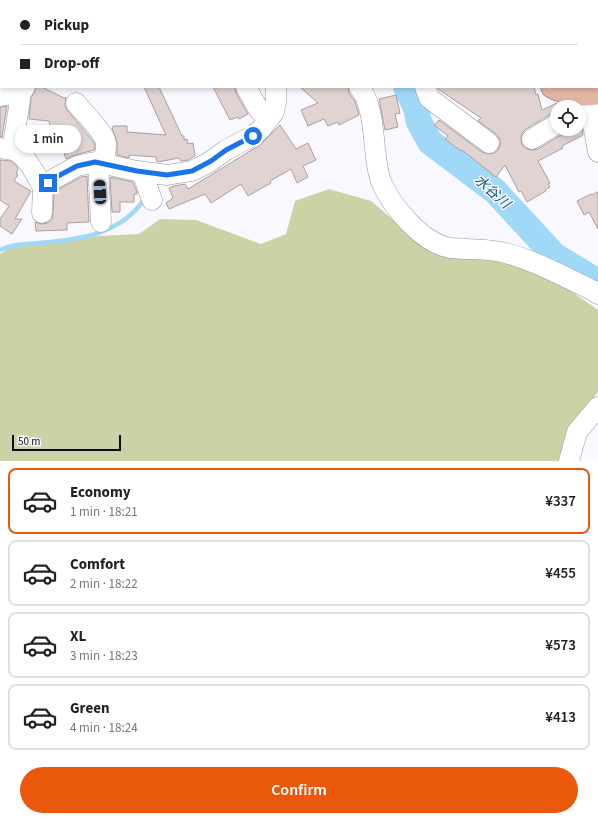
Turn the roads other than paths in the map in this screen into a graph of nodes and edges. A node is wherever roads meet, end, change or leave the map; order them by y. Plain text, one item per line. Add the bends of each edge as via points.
1 (247, 88) edge
2 (276, 88) edge
3 (360, 88) edge
4 (425, 88) edge
5 (554, 88) edge
6 (15, 92) edge
7 (589, 102) edge
8 (76, 103) dead end
9 (269, 119) junction
10 (550, 128) edge
11 (532, 139) dead end
12 (489, 143) dead end
13 (6, 149) edge
14 (598, 152) edge
15 (100, 164) junction
16 (142, 172) junction
17 (43, 186) junction
18 (152, 200) dead end
19 (42, 213) dead end
20 (101, 222) dead end
21 (598, 294) edge
22 (598, 407) edge
23 (569, 461) edge

1 - 9 street via 259,110
2 - 9 street via 274,112
3 - 21 street via 364,92 369,110 381,182 393,203 424,236 450,248 490,250 520,258
4 - 12 street via 429,98
5 - 7 main road
6 - 13 street via 20,100
7 - 14 street
8 - 15 street via 106,141 106,152
9 - 16 street via 253,136 192,171 167,175
10 - 11 street
13 - 17 street via 23,156
15 - 16 street
15 - 17 street via 95,162 77,166
15 - 20 street
16 - 18 street
17 - 19 street
22 - 23 street via 577,432

